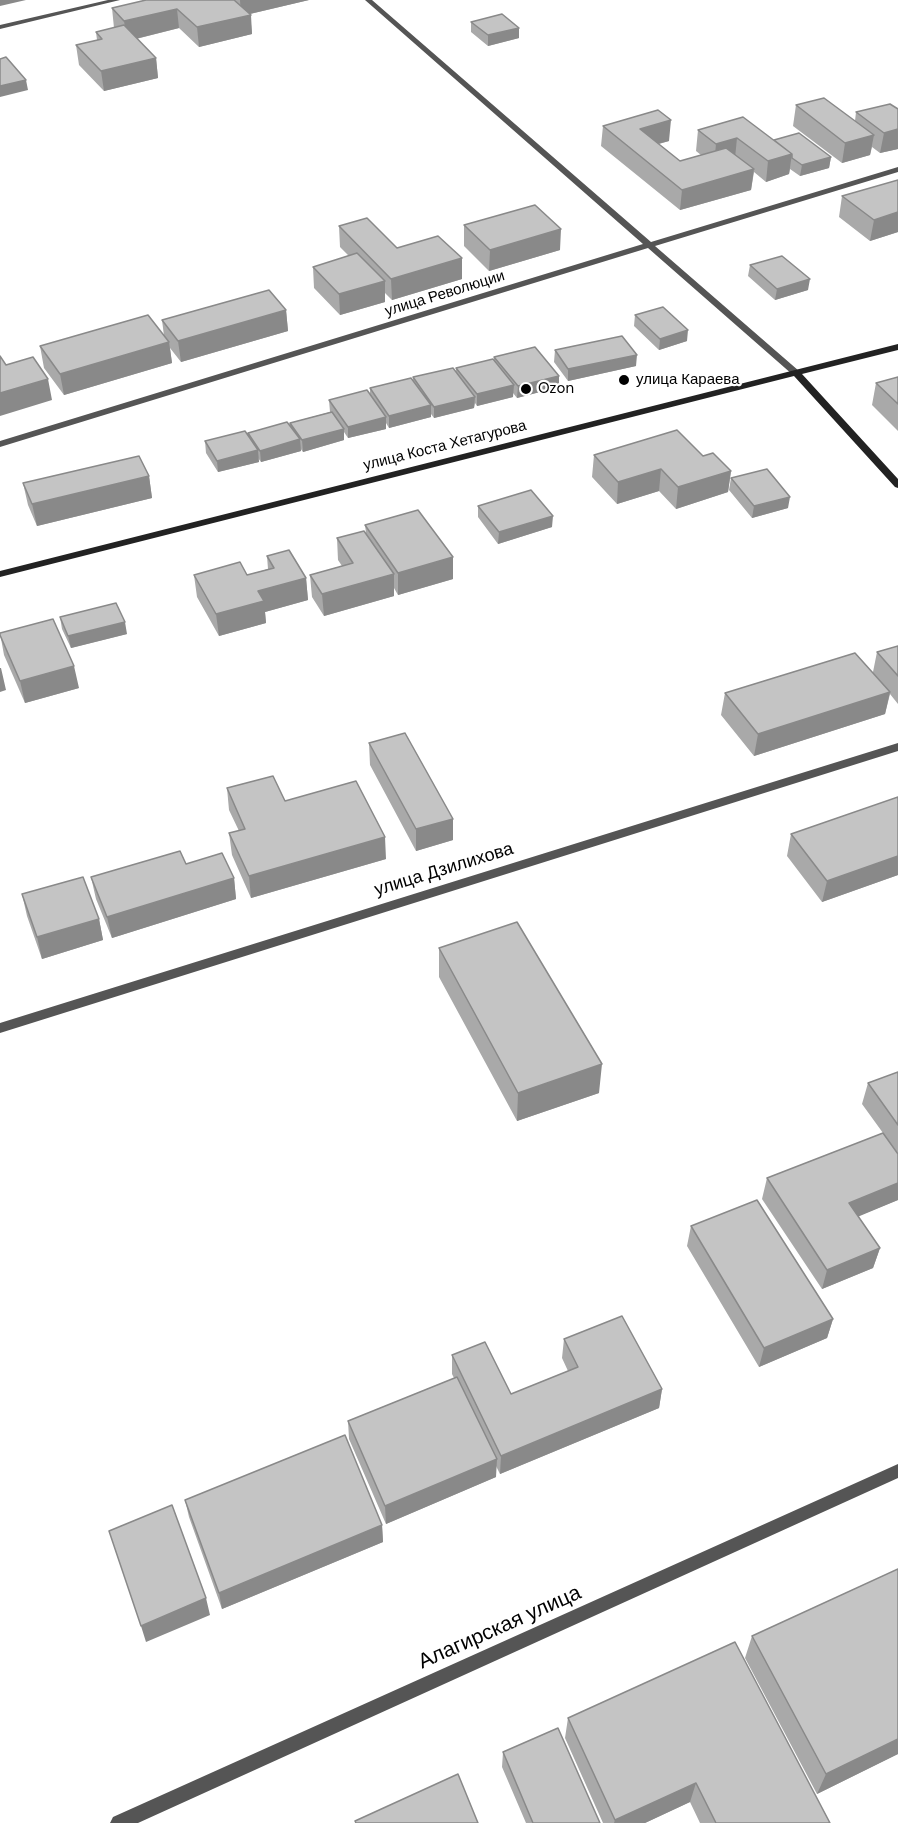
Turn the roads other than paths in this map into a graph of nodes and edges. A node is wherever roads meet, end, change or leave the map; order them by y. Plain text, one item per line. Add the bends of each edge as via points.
1 (117, 0) edge
2 (368, 0) edge
3 (0, 27) edge
4 (898, 169) edge
5 (650, 245) junction
6 (898, 347) edge
7 (796, 372) junction
8 (0, 444) edge
9 (898, 485) edge
10 (0, 574) edge
11 (898, 747) edge
12 (0, 1028) edge
13 (898, 1471) edge
14 (119, 1823) edge

1 - 3 street
2 - 5 street
4 - 5 street, улица Революции
5 - 7 street
5 - 8 street, улица Революции
6 - 7 main road, улица Коста Хетагурова
7 - 9 main road
7 - 10 main road, улица Коста Хетагурова
11 - 12 street, улица Дзилихова
13 - 14 street, Алагирская улица

